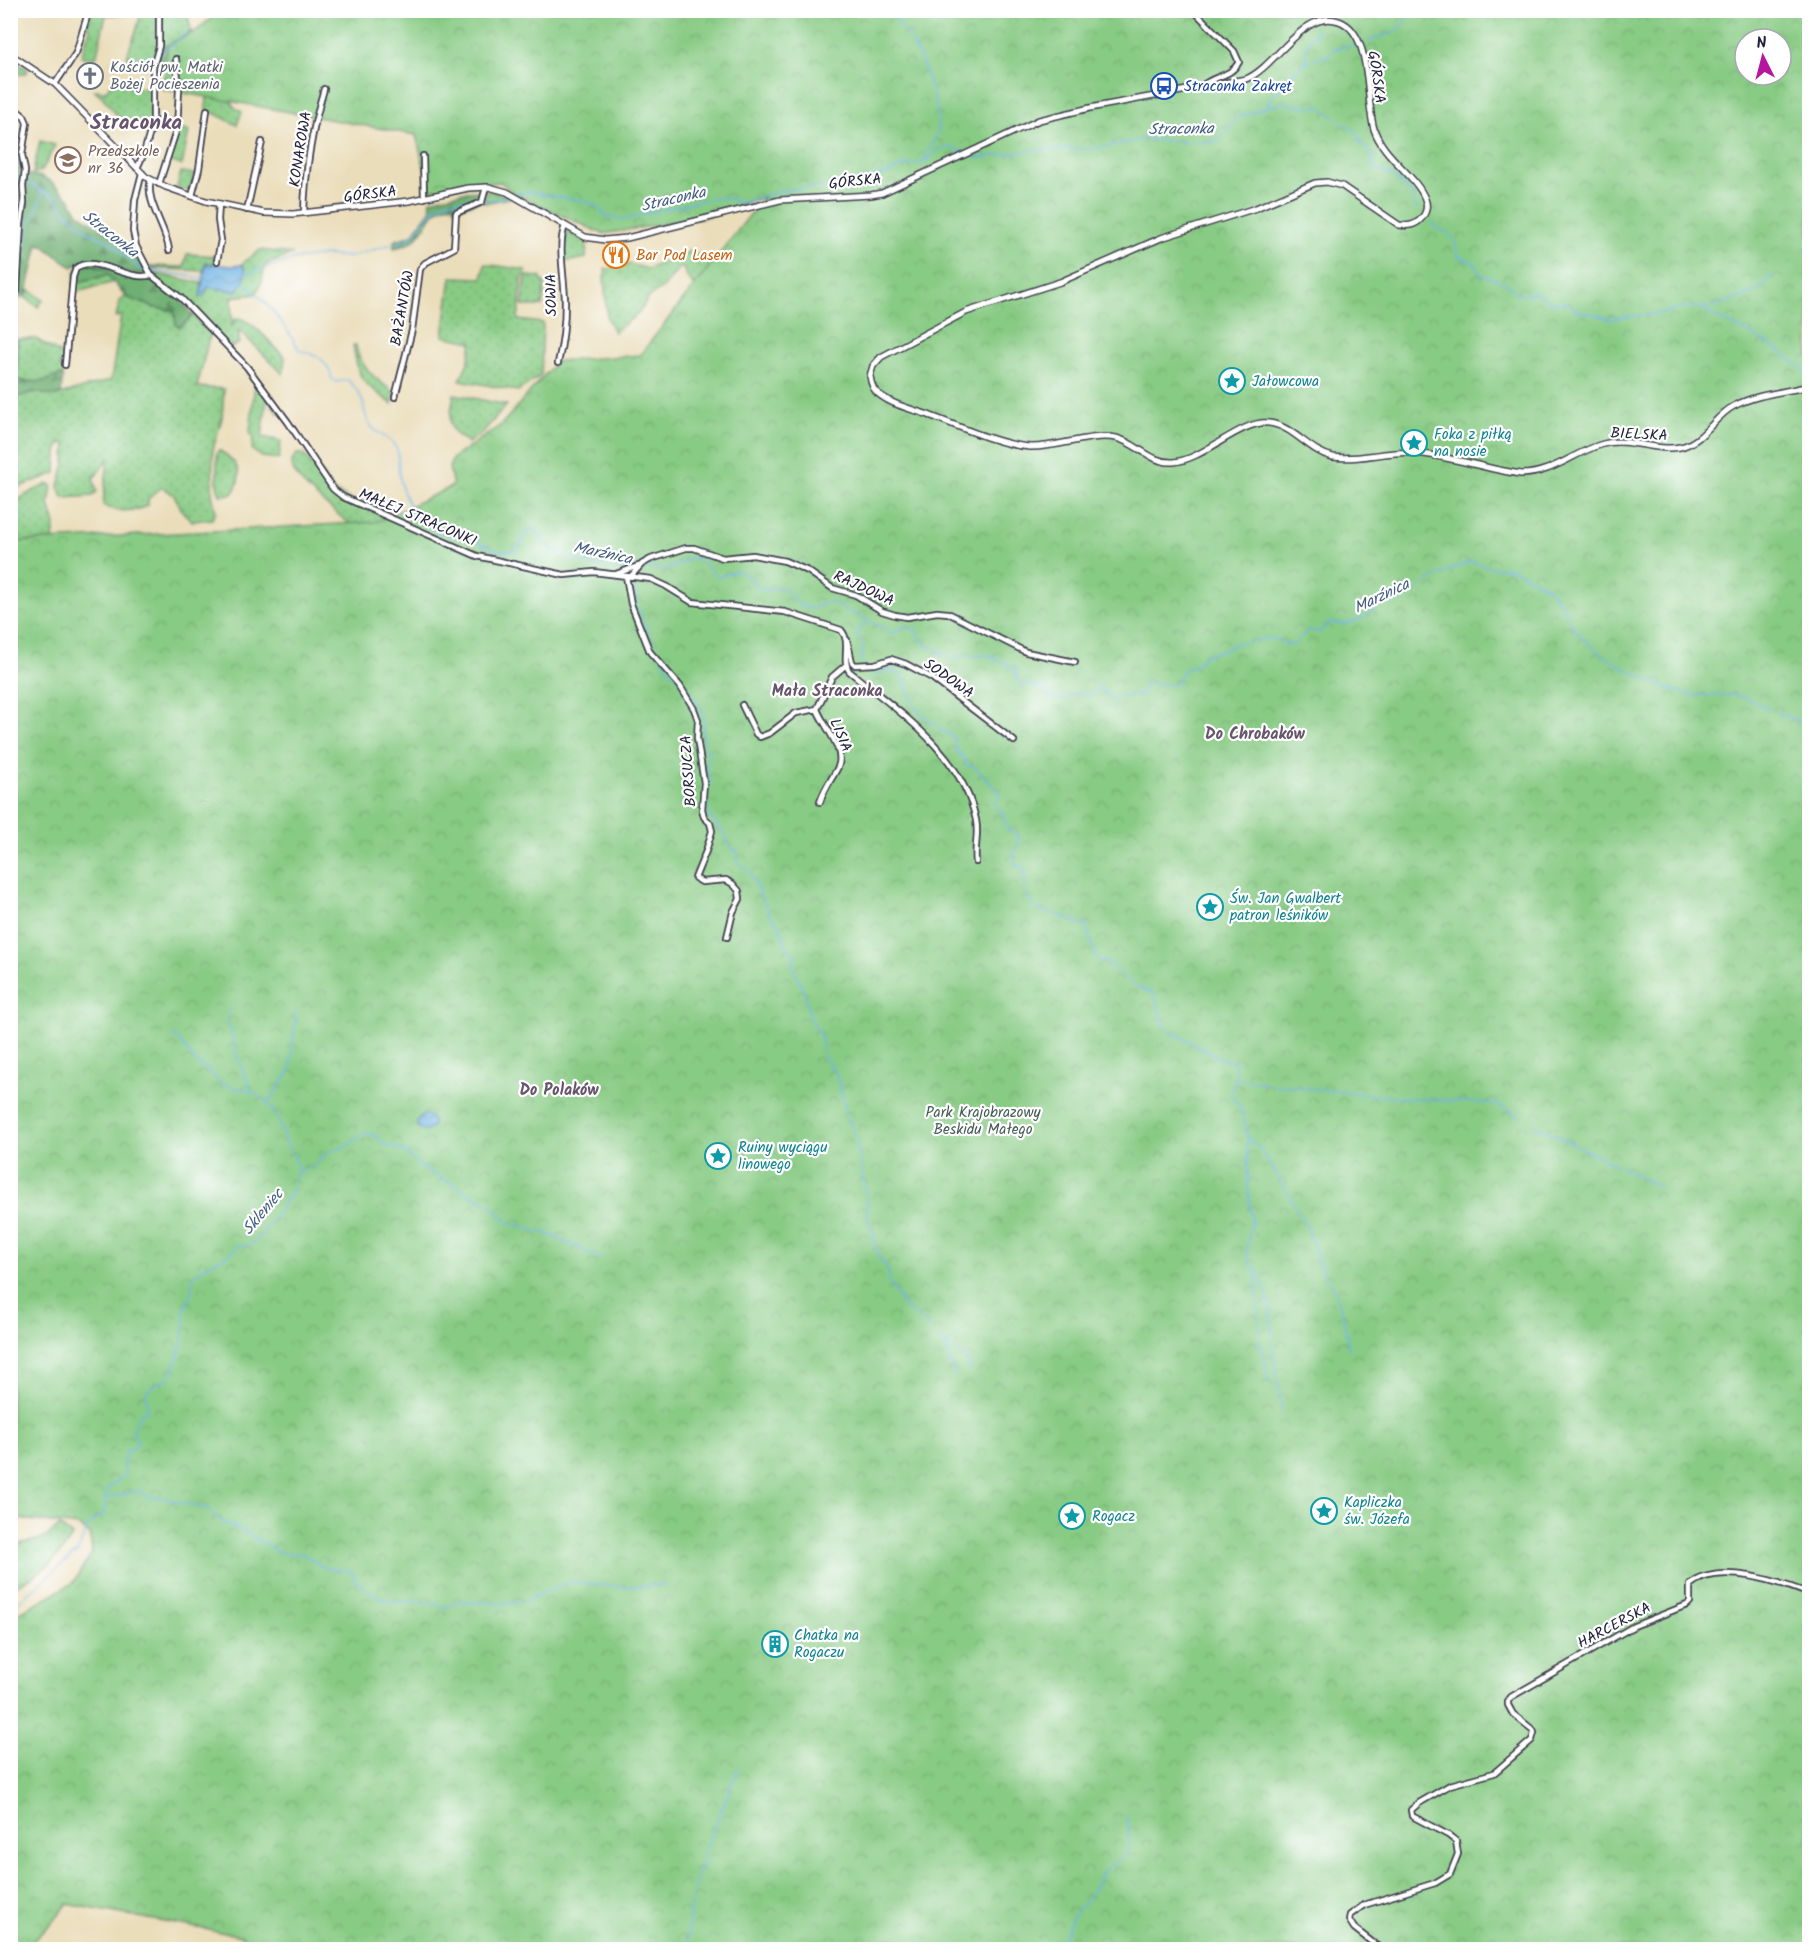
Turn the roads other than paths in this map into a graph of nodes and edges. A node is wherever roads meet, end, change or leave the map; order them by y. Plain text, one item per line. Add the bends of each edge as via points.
1 (89, 10) edge
2 (159, 10) edge
3 (1192, 10) edge
4 (10, 54) edge
5 (176, 59) dead end
6 (55, 84) junction
7 (324, 89) dead end
8 (1199, 89) junction
9 (10, 96) edge
10 (207, 110) dead end
11 (262, 142) dead end
12 (423, 156) dead end
13 (137, 168) junction
14 (142, 173) junction
15 (151, 180) junction
16 (159, 184) junction
17 (486, 187) junction
18 (192, 196) junction
19 (424, 198) junction
20 (219, 204) junction
21 (247, 210) junction
22 (304, 213) junction
23 (565, 226) junction
24 (169, 250) dead end
25 (217, 261) dead end
26 (151, 274) junction
27 (17, 291) dead end
28 (558, 363) dead end
29 (65, 365) dead end
30 (1809, 386) edge
31 (395, 397) dead end
32 (1492, 468) joint
33 (640, 566) junction
34 (616, 574) junction
35 (630, 575) junction
36 (846, 637) junction
37 (1075, 662) dead end
38 (846, 665) junction
39 (742, 705) dead end
40 (817, 709) junction
41 (1014, 741) dead end
42 (820, 802) dead end
43 (976, 862) dead end
44 (726, 937) dead end
45 (1809, 1594) edge
46 (1382, 1950) edge

1 - 6 street via 76,53
2 - 13 street via 152,126
3 - 8 street via 1234,51 1239,62 1231,73 1204,83
4 - 6 street, GÓRSKA
5 - 16 street via 177,128
6 - 13 street, GÓRSKA
7 - 22 street, KONAROWA via 317,113
8 - 23 street, GÓRSKA via 1052,116 1019,127 899,186 871,195 780,200 619,239 591,238
8 - 32 street, GÓRSKA via 1255,76 1313,23 1330,19 1345,24 1354,31 1360,45 1377,136 1424,196 1425,214 1413,224 1402,225 1339,184 1310,184 1256,208 1161,238 1060,282 966,312 876,361 870,376 875,391 904,406 1022,446 1115,438 1159,460 1173,462 1193,457 1250,426 1267,423 1334,457 1410,452
9 - 27 street via 14,108 26,120
10 - 18 street
11 - 21 street
12 - 19 street
13 - 14 street, GÓRSKA
14 - 15 street, GÓRSKA
14 - 26 street via 135,200 134,231 136,246
15 - 16 street, GÓRSKA
15 - 24 street via 150,189
16 - 18 street, GÓRSKA
17 - 19 street, GÓRSKA
17 - 23 street, GÓRSKA via 507,192
17 - 31 street, BAŻANTÓW via 483,199 456,213 454,248 420,269 412,330
18 - 20 street, GÓRSKA
19 - 22 street, GÓRSKA
20 - 21 street, GÓRSKA
20 - 25 street via 221,240
21 - 22 street, GÓRSKA via 281,215
23 - 28 street, SOWIA via 565,309
26 - 29 street via 138,276 88,264 76,268
26 - 34 street, MAŁEJ STRACONKI via 183,300 253,373 343,498 477,556 564,575
30 - 32 street, BIELSKA via 1734,406 1701,436 1682,446 1610,443 1534,473
33 - 34 street, RAJDOWA
33 - 35 street, RAJDOWA
33 - 37 street, RAJDOWA via 661,555 694,548 723,558 776,558 888,613 907,617 948,613 1026,652
34 - 35 street, MAŁEJ STRACONKI
35 - 36 street, MAŁEJ STRACONKI via 657,581 692,602 785,612 837,628
35 - 44 street, BORSUCZA via 631,604 650,652 680,686 698,720 704,783 702,809 712,831 695,878 702,882 726,880 739,891 740,899
36 - 38 street
36 - 41 street, SODOWA via 856,665 893,659 919,670
38 - 40 street, LISIA via 832,677
38 - 43 street via 946,757 973,810
39 - 40 street, LISIA via 760,737 796,713
40 - 42 street, LISIA via 840,760
45 - 46 street, HARCERSKA via 1758,1577 1722,1575 1694,1581 1687,1605 1634,1626 1511,1697 1510,1709 1531,1727 1532,1740 1494,1773 1450,1785 1411,1810 1417,1820 1453,1838 1458,1846 1454,1869 1444,1879 1364,1905 1350,1915 1354,1928

